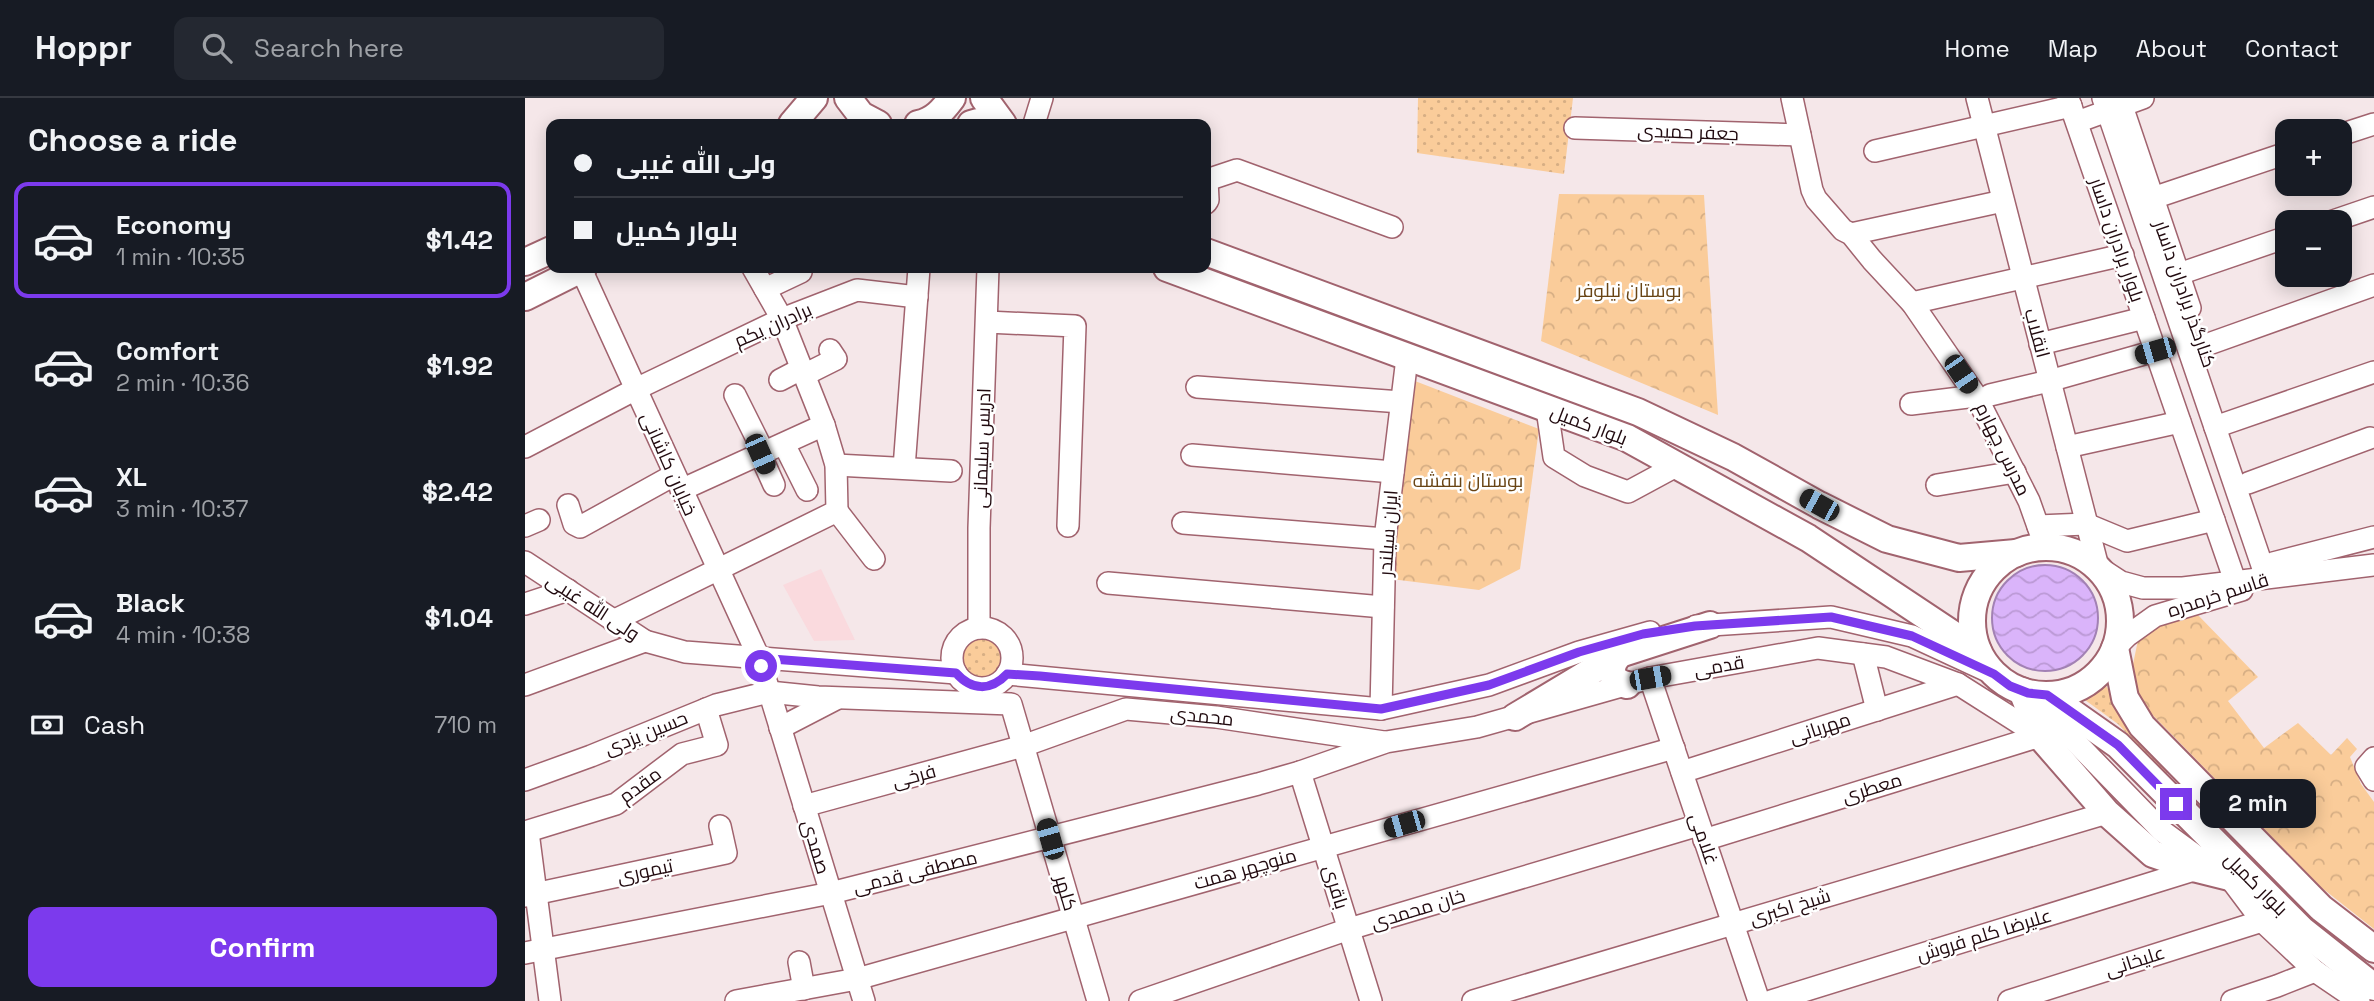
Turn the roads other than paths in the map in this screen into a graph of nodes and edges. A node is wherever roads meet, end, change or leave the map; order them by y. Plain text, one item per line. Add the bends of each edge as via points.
1 (814, 98) edge
2 (848, 98) edge
3 (952, 98) edge
4 (983, 98) edge
5 (1042, 98) edge
6 (1792, 98) edge
7 (1805, 98) edge
8 (1977, 98) edge
9 (2143, 98) edge
10 (2111, 105) edge
11 (2072, 109) edge
12 (796, 119) edge
13 (869, 119) edge
14 (931, 119) edge
15 (999, 119) edge
16 (1036, 119) edge
17 (2374, 124) edge
18 (1985, 127) junction
19 (1575, 128) dead end
20 (2352, 131) edge
21 (1800, 135) junction
22 (1875, 151) dead end
23 (2275, 157) edge
24 (1211, 179) edge
25 (2153, 198) junction
26 (2003, 201) junction
27 (2374, 207) edge
28 (2352, 214) edge
29 (1392, 227) dead end
30 (1847, 232) junction
31 (2275, 241) edge
32 (546, 252) edge
33 (1211, 254) edge
34 (2123, 255) junction
35 (525, 262) edge
36 (572, 273) edge
37 (584, 273) edge
38 (756, 273) edge
39 (799, 273) edge
40 (919, 273) edge
41 (988, 273) edge
42 (1180, 273) edge
43 (2179, 274) junction
44 (2022, 277) junction
45 (2374, 285) edge
46 (765, 289) junction
47 (525, 297) edge
48 (917, 297) junction
49 (1912, 303) junction
50 (2144, 318) junction
51 (782, 319) junction
52 (987, 322) junction
53 (2040, 344) junction
54 (2203, 346) junction
55 (830, 350) dead end
56 (2155, 351) junction
57 (1407, 358) junction
58 (803, 372) junction
59 (2374, 372) edge
60 (780, 380) dead end
61 (2049, 381) junction
62 (1197, 387) dead end
63 (636, 390) junction
64 (735, 395) dead end
65 (1983, 395) junction
66 (1401, 402) junction
67 (1911, 404) dead end
68 (1547, 409) junction
69 (2180, 422) junction
70 (824, 425) junction
71 (2222, 425) junction
72 (2370, 438) dead end
73 (784, 444) junction
74 (525, 447) edge
75 (2067, 447) junction
76 (762, 453) junction
77 (1192, 455) dead end
78 (836, 465) junction
79 (1678, 465) junction
80 (904, 468) junction
81 (951, 471) dead end
82 (1393, 472) junction
83 (2015, 472) junction
84 (677, 482) junction
85 (2248, 483) junction
86 (774, 485) dead end
87 (1937, 485) dead end
88 (568, 505) dead end
89 (804, 509) junction
90 (837, 511) junction
91 (2214, 520) junction
92 (1183, 523) dead end
93 (2086, 524) junction
94 (1067, 527) dead end
95 (2041, 536) junction
96 (2374, 537) edge
97 (1385, 539) junction
98 (2016, 553) junction
99 (874, 559) dead end
100 (525, 562) edge
101 (2374, 565) edge
102 (2098, 567) junction
103 (717, 569) junction
104 (2269, 570) junction
105 (2235, 581) junction
106 (1108, 583) dead end
107 (568, 590) junction
108 (525, 604) edge
109 (1383, 607) junction
110 (613, 621) junction
111 (1710, 625) junction
112 (979, 628) junction
113 (645, 641) junction
114 (2115, 648) junction
115 (1978, 650) junction
116 (1620, 654) junction
117 (1863, 654) junction
118 (759, 658) junction
119 (956, 673) junction
120 (1007, 674) junction
121 (1994, 674) junction
122 (1638, 681) junction
123 (1958, 684) junction
124 (525, 685) edge
125 (769, 692) junction
126 (2032, 693) junction
127 (838, 698) junction
128 (706, 709) junction
129 (1381, 709) junction
130 (1877, 710) junction
131 (1515, 716) junction
132 (780, 728) junction
133 (2040, 736) junction
134 (1386, 742) junction
135 (1023, 746) junction
136 (1674, 748) junction
137 (1300, 772) junction
138 (1682, 772) junction
139 (525, 780) edge
140 (804, 806) junction
141 (2106, 813) junction
142 (720, 826) dead end
143 (526, 832) edge
144 (1702, 832) junction
145 (1050, 839) junction
146 (1324, 847) junction
147 (2197, 869) junction
148 (2242, 880) junction
149 (831, 893) junction
150 (531, 895) edge
151 (1073, 918) junction
152 (2262, 921) junction
153 (1733, 924) junction
154 (1349, 929) junction
155 (2374, 949) edge
156 (534, 951) edge
157 (799, 962) dead end
158 (2315, 971) junction
159 (857, 979) junction
160 (2374, 986) edge
161 (804, 989) junction
162 (550, 1001) edge
163 (736, 1001) edge
164 (863, 1001) edge
165 (1098, 1001) edge
166 (1140, 1001) edge
167 (1371, 1001) edge
168 (1473, 1001) edge
169 (1759, 1001) edge
170 (1772, 1001) edge
171 (2009, 1001) edge
172 (2231, 1001) edge
173 (2359, 1001) edge

1 - 12 main road
2 - 13 main road
3 - 14 main road
4 - 15 main road
5 - 16 street
6 - 21 street, مدرس چهارم
7 - 30 street, مدرس چهارم via 1819,171
8 - 18 street, انقلاب
9 - 10 street
10 - 11 street
10 - 25 street, کنارگذر برادران داسار
10 - 71 street, بلوار برادران داسار
11 - 18 street
11 - 34 street, بلوار برادران داسار
17 - 20 street
18 - 22 street
18 - 26 street, انقلاب
19 - 21 street, جعفر حمیدی
21 - 30 street, مدرس چهارم via 1816,199
23 - 25 street
24 - 29 street via 1237,170
25 - 43 street, کنارگذر برادران داسار
26 - 30 street
26 - 44 street, انقلاب
27 - 28 street
30 - 49 street, مدرس چهارم
31 - 43 street
32 - 35 main road
33 - 98 main road, بلوار کمیل via 1638,412 1887,539 1959,558
34 - 44 street
34 - 50 street, بلوار برادران داسار
36 - 47 main road
37 - 63 street, خیابان کاشانی
38 - 46 street
39 - 46 street
40 - 48 street
41 - 52 street, ادریس سلیمانی
42 - 57 main road, بلوار کمیل
43 - 54 street, کنارگذر برادران داسار
44 - 49 street
44 - 53 street, انقلاب
45 - 54 street
46 - 51 street
48 - 51 street, برادران یکم via 857,290
48 - 80 street
49 - 65 street, مدرس چهارم
50 - 53 street
50 - 56 street, بلوار برادران داسار
51 - 58 street
51 - 63 street, برادران یکم
52 - 94 street via 1075,326
52 - 112 street, ادریس سلیمانی
53 - 61 street, انقلاب
54 - 71 street, کنارگذر برادران داسار
55 - 58 street via 836,359
56 - 61 street
56 - 69 street, بلوار برادران داسار
57 - 66 street, ایران سیلندر
57 - 68 main road, بلوار کمیل
58 - 60 street
58 - 70 street
59 - 71 street
61 - 65 street
61 - 75 street, انقلاب
62 - 66 street
63 - 74 street, برادران یکم
63 - 84 street, خیابان کاشانی
64 - 76 street
65 - 67 street
65 - 83 street, مدرس چهارم
66 - 82 street, ایران سیلندر
68 - 79 main road, بلوار کمیل via 1627,438
68 - 79 street via 1554,457 1585,476 1627,492
69 - 75 street
69 - 91 street, بلوار برادران داسار
70 - 73 street
70 - 78 street
71 - 85 street, کنارگذر برادران داسار
71 - 104 street, بلوار برادران داسار
72 - 85 street
73 - 76 street
73 - 89 street
75 - 93 street, انقلاب
76 - 84 street
76 - 86 street
77 - 82 street
78 - 80 street
78 - 90 street
79 - 115 main road, بلوار کمیل via 1808,537
80 - 81 street
82 - 97 street, ایران سیلندر
83 - 87 street
83 - 95 street, مدرس چهارم
84 - 88 street via 580,527 574,524
84 - 103 street, خیابان کاشانی
85 - 104 street, کنارگذر برادران داسار
89 - 90 street
89 - 103 street
90 - 99 street
91 - 93 street via 2127,541
91 - 105 street, بلوار برادران داسار
92 - 97 street
93 - 95 street
93 - 102 street, انقلاب
95 - 98 main road
95 - 102 main road
96 - 104 street
97 - 109 street, ایران سیلندر
98 - 115 main road via 1997,565 1982,583 1973,605 1972,628
100 - 107 street, ولی الله غیبی
101 - 104 street, قاسم خرمدره
102 - 105 street via 2121,582 2143,588
102 - 114 main road via 2119,605
103 - 110 street
103 - 118 street, خیابان کاشانی
104 - 105 street
104 - 114 street, قاسم خرمدره via 2238,593 2155,616
106 - 109 street
107 - 108 street
107 - 110 street, ولی الله غیبی
109 - 129 street, ایران سیلندر
110 - 113 street, ولی الله غیبی
111 - 116 main road
111 - 121 street via 1831,617 1912,636
111 - 129 street via 1643,634 1489,685
112 - 119 street via 955,644
112 - 120 street via 989,628 1005,638 1012,656
113 - 118 street, ولی الله غیبی via 685,652
113 - 124 street
114 - 126 main road via 2088,682 2069,691
114 - 155 main road, بلوار کمیل via 2125,698 2142,726 2321,908
115 - 121 main road
116 - 122 main road via 1612,672 1617,681
116 - 131 main road
117 - 122 street, قدمی via 1818,648
117 - 123 street, قدمی via 1886,657
117 - 130 street
118 - 119 street, ولی الله غیبی
118 - 125 street, خیابان کاشانی
119 - 120 street via 972,686 982,687 992,686
120 - 129 street
121 - 126 main road via 2010,686
122 - 131 street, قدمی
122 - 136 street, غلامی
123 - 130 street, مهربانی
123 - 133 street, قدمی
125 - 127 street
125 - 128 street, حسین یزدی
125 - 132 street, صمدی
126 - 133 main road
126 - 148 main road, بلوار کمیل via 2118,745
127 - 132 street
127 - 135 street, کلهر via 1011,704
128 - 139 street, حسین یزدی
128 - 143 street, مقدم via 717,745 682,754 616,804
130 - 138 street, مهربانی
131 - 134 street, قدمی
132 - 140 street, صمدی
133 - 141 main road
133 - 144 street, معطری
134 - 135 street, محمدی via 1126,709
134 - 137 street, مصطفی قدمی
135 - 140 street, فرخی
135 - 145 street, کلهر
136 - 138 street, غلامی
136 - 146 street, منوچهر همت
137 - 145 street, مصطفی قدمی
137 - 146 street, باقری
138 - 144 street, غلامی
140 - 149 street, صمدی
141 - 147 main road via 2153,854
141 - 153 street, شیخ اکبری
142 - 150 street, تیموری via 726,853
143 - 150 street
144 - 153 street, غلامی
144 - 154 street, خان محمدی
145 - 149 street, مصطفی قدمی
145 - 151 street, کلهر
146 - 151 street, منوچهر همت
146 - 154 street, باقری
147 - 148 main road
147 - 170 street, علیرضا کلم فروش
148 - 152 street
148 - 160 main road, بلوار کمیل
149 - 156 street, مصطفی قدمی
149 - 159 street, صمدی
150 - 156 street
151 - 159 street, منوچهر همت
151 - 165 street, کلهر
152 - 158 street
152 - 171 street, علیخانی
153 - 168 street, شیخ اکبری
153 - 169 street, غلامی
154 - 166 street, خان محمدی
154 - 167 street, باقری
156 - 162 street
157 - 161 street
158 - 172 street
158 - 173 street
159 - 161 street, منوچهر همت
159 - 164 street, صمدی
161 - 163 street, منوچهر همت

